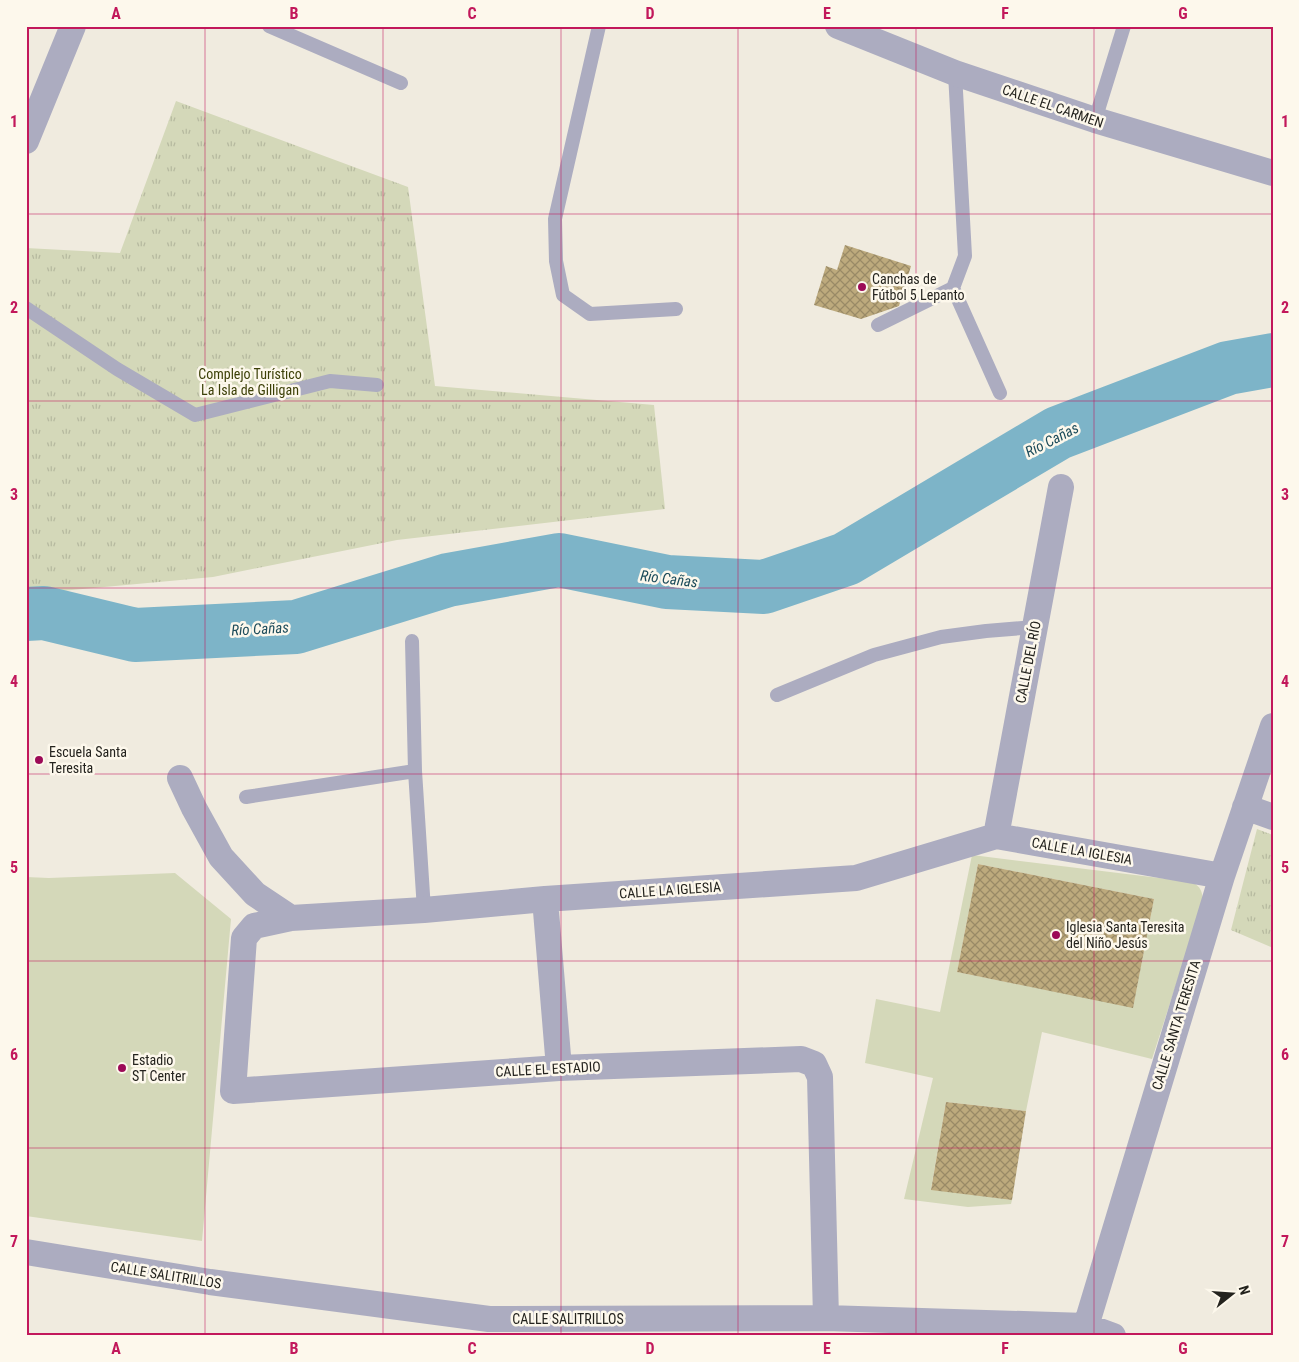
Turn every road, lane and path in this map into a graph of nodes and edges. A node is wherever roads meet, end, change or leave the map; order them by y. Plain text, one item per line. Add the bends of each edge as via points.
1 (73, 26) edge
2 (269, 26) edge
3 (599, 26) edge
4 (838, 26) edge
5 (1124, 26) edge
6 (955, 73) junction
7 (401, 84) dead end
8 (1095, 120) junction
9 (26, 140) edge
10 (1273, 174) edge
11 (953, 288) junction
12 (26, 308) edge
13 (676, 309) dead end
14 (878, 325) dead end
15 (377, 385) dead end
16 (1000, 393) dead end
17 (1061, 487) dead end
18 (1035, 627) junction
19 (412, 642) dead end
20 (777, 695) dead end
21 (1273, 726) edge
22 (415, 770) junction
23 (180, 778) dead end
24 (246, 797) dead end
25 (1246, 807) junction
26 (1273, 817) edge
27 (996, 836) junction
28 (1222, 876) junction
29 (545, 899) junction
30 (424, 910) junction
31 (291, 918) junction
32 (559, 1068) junction
33 (26, 1252) edge
34 (826, 1318) junction
35 (1086, 1326) junction
36 (1113, 1336) edge

1 - 9 street
2 - 7 lane
3 - 13 lane via 555,220 556,261 563,295 590,314
4 - 6 street, CALLE EL CARMEN
5 - 8 lane
6 - 8 street, CALLE EL CARMEN
6 - 11 lane via 966,256
8 - 10 street, CALLE EL CARMEN
11 - 14 lane
11 - 16 lane
12 - 15 lane via 117,369 195,415 330,381
17 - 18 street, CALLE DEL RÍO
18 - 20 lane via 941,637 874,655
18 - 27 street, CALLE DEL RÍO
19 - 22 lane
21 - 25 street, CALLE SANTA TERESITA
22 - 24 lane
22 - 30 lane
23 - 31 street via 221,856 255,894
25 - 26 street
25 - 28 street, CALLE SANTA TERESITA
27 - 28 street, CALLE LA IGLESIA
27 - 29 street, CALLE LA IGLESIA via 856,878
28 - 35 street, CALLE SANTA TERESITA
29 - 30 street, CALLE LA IGLESIA
29 - 32 street
30 - 31 street, CALLE LA IGLESIA
31 - 32 street, CALLE EL ESTADIO via 254,926 244,938 233,1091
32 - 34 street, CALLE EL ESTADIO via 801,1059 814,1064 820,1076
33 - 34 street, CALLE SALITRILLOS via 210,1282 490,1319
34 - 35 street, CALLE SALITRILLOS
35 - 36 street, CALLE SALITRILLOS

